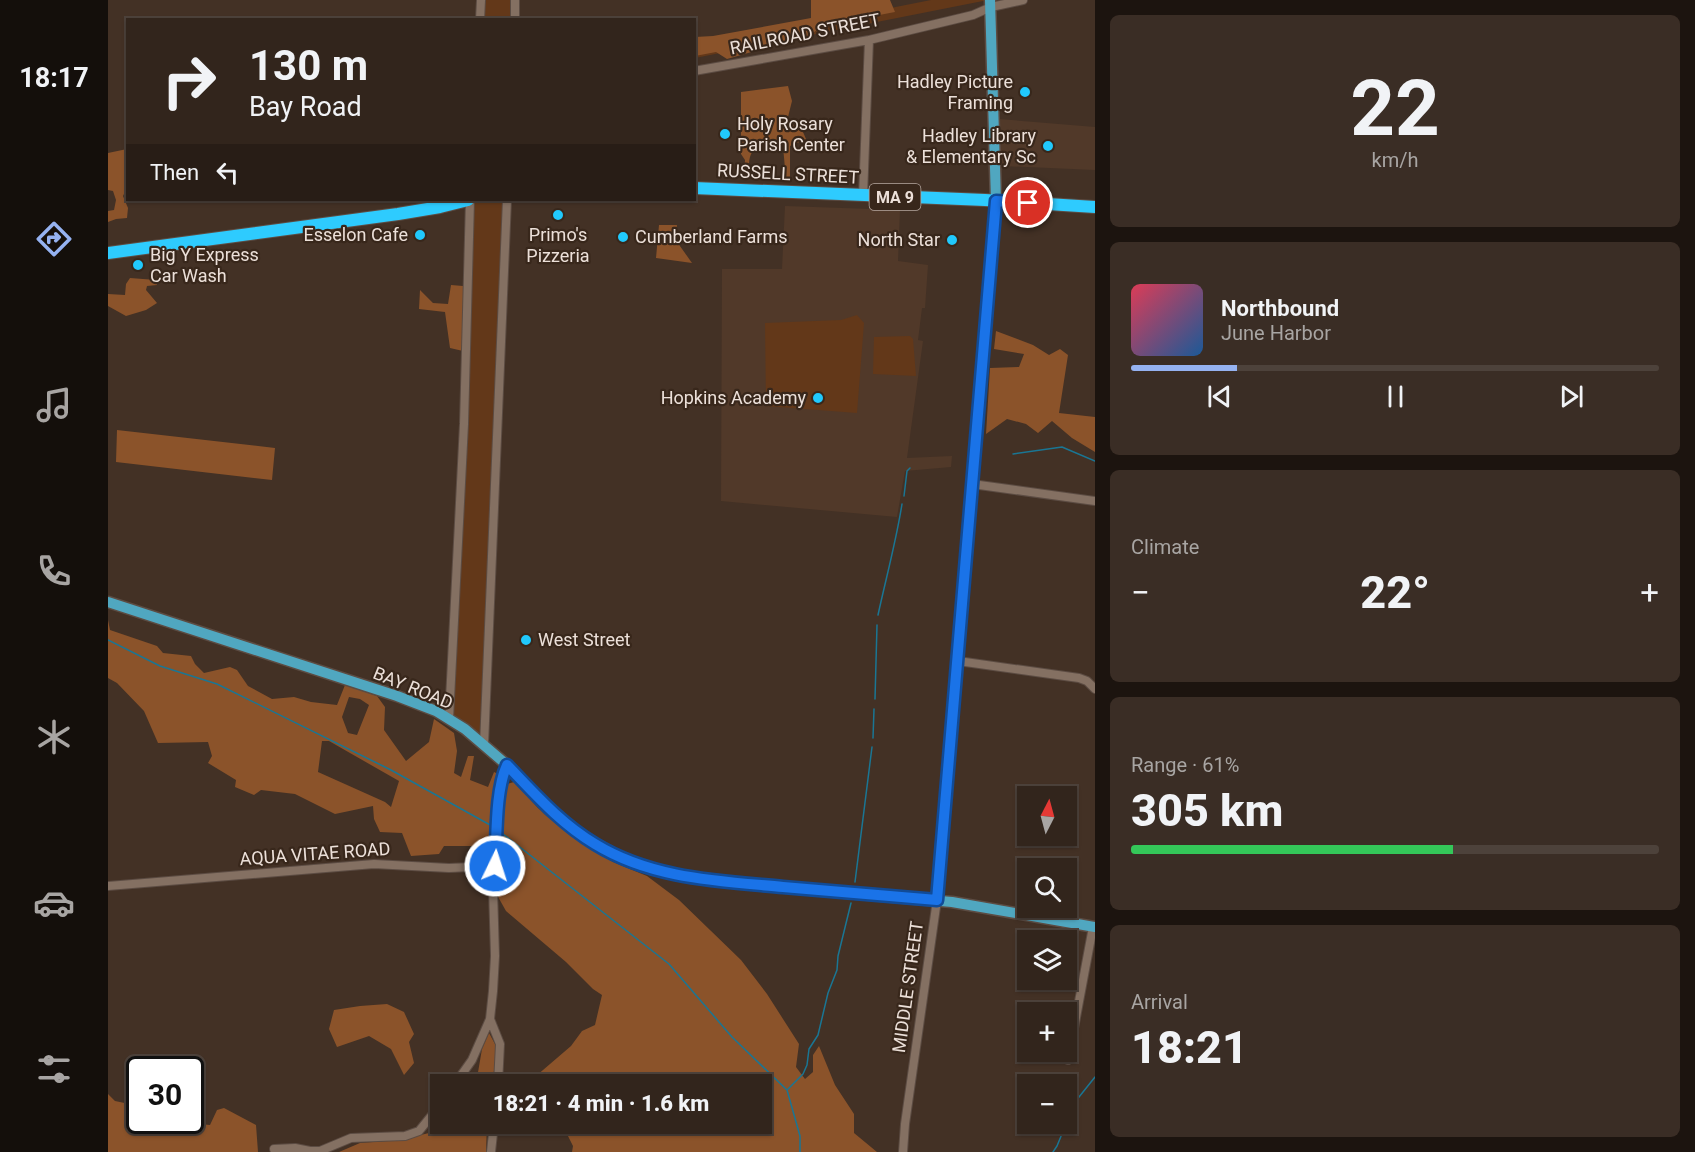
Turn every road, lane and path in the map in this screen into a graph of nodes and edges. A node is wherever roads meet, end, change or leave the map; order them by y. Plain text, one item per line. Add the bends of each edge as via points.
1 (481, 0) edge
2 (516, 0) edge
3 (1023, 0) edge
4 (990, 3) edge
5 (480, 18) edge
6 (514, 18) edge
7 (869, 40) junction
8 (696, 71) edge
9 (696, 188) edge
10 (863, 196) junction
11 (465, 201) edge
12 (469, 201) edge
13 (507, 201) edge
14 (996, 201) junction
15 (1095, 207) edge
16 (108, 253) edge
17 (972, 484) junction
18 (1095, 501) edge
19 (108, 602) edge
20 (957, 661) junction
21 (1095, 689) edge
22 (449, 719) junction
23 (484, 745) junction
24 (507, 765) junction
25 (495, 866) junction
26 (108, 886) edge
27 (937, 900) junction
28 (1094, 927) edge
29 (1077, 1014) edge
30 (490, 1019) junction
31 (462, 1074) edge
32 (498, 1074) edge
33 (430, 1118) edge
34 (493, 1134) edge
35 (274, 1149) dead end
36 (491, 1152) edge
37 (903, 1152) edge

1 - 5 street
2 - 6 street
3 - 4 street, RAILROAD STREET
4 - 7 street, RAILROAD STREET via 973,15
4 - 14 main road, MIDDLE STREET
7 - 8 street, RAILROAD STREET
7 - 10 street
9 - 10 highway, RUSSELL STREET / MA 9
10 - 14 highway, RUSSELL STREET / MA 9
11 - 16 highway
12 - 22 street via 464,417
13 - 23 street
14 - 15 highway, RUSSELL STREET / MA 9
14 - 17 main road, MIDDLE STREET
17 - 18 street
17 - 20 main road, MIDDLE STREET
19 - 22 main road, BAY ROAD via 397,696
20 - 21 street via 1079,678
20 - 27 main road, MIDDLE STREET
22 - 23 main road, BAY ROAD
23 - 24 main road, BAY ROAD
24 - 25 street via 500,791
24 - 27 main road, BAY ROAD via 571,829 606,850 651,869 757,885
25 - 26 street, AQUA VITAE ROAD via 374,864
25 - 30 street
27 - 28 main road, BAY ROAD
27 - 37 street, MIDDLE STREET
28 - 29 street
30 - 31 street
30 - 32 street via 500,1044
33 - 35 street via 419,1131 405,1136 351,1138 320,1151
34 - 36 street

